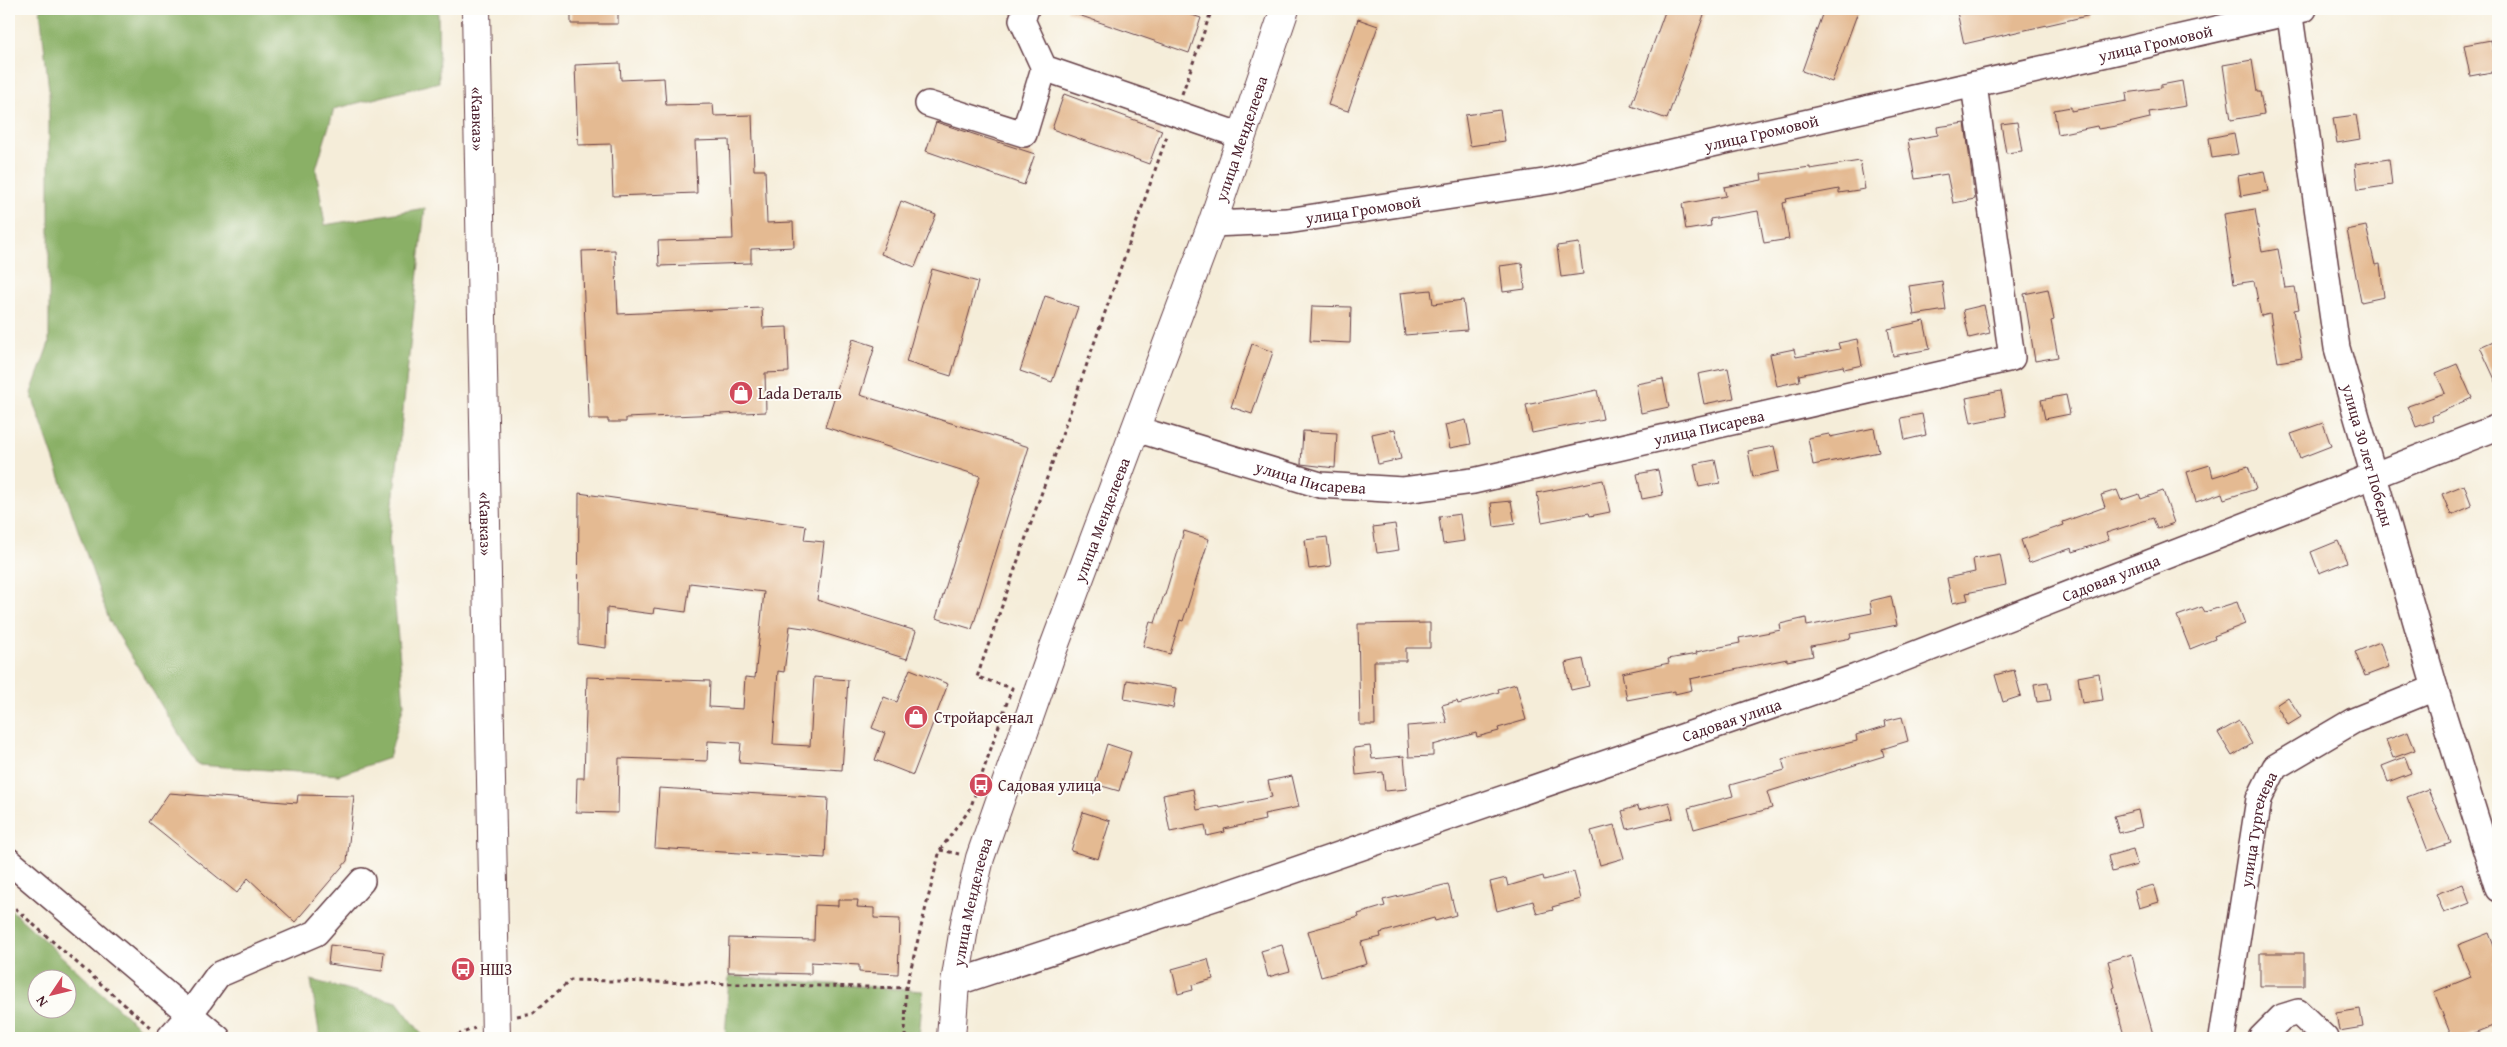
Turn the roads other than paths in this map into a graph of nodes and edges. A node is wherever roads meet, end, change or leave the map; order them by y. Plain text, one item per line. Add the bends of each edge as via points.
1 (476, 9) edge
2 (1026, 9) edge
3 (1285, 9) edge
4 (2294, 10) edge
5 (1044, 68) junction
6 (1974, 85) junction
7 (928, 104) dead end
8 (1242, 136) junction
9 (1212, 224) junction
10 (2498, 427) edge
11 (1136, 429) junction
12 (2375, 476) junction
13 (2435, 688) junction
14 (9, 862) edge
15 (362, 881) dead end
16 (2498, 889) edge
17 (956, 983) junction
18 (190, 1014) junction
19 (496, 1029) edge
20 (162, 1035) edge
21 (218, 1038) edge
22 (951, 1038) edge
23 (2222, 1038) edge
24 (2261, 1038) edge
25 (2325, 1038) edge

1 - 19 main road, «Кавказ»
2 - 5 street via 1022,20
3 - 8 main road, улица Менделеева
4 - 6 street, улица Громовой
4 - 12 street, улица 30 лет Победы via 2337,348
5 - 7 street via 1024,134
5 - 8 street
6 - 9 street, улица Громовой via 1550,181 1287,221
6 - 11 street, улица Писарева via 2012,358 1473,481 1403,490 1320,485
8 - 9 main road, улица Менделеева
9 - 11 main road, улица Менделеева
10 - 12 street, Садовая улица
11 - 17 main road, улица Менделеева via 1052,652 980,858 965,922
12 - 13 street, улица 30 лет Победы
12 - 17 street, Садовая улица via 1856,677 1217,897
13 - 16 street, улица 30 лет Победы
13 - 23 street, улица Тургенева via 2352,721 2275,767 2259,799
14 - 18 street
15 - 18 street via 316,933 218,975
17 - 22 main road, улица Менделеева
18 - 20 street
18 - 21 street
24 - 25 street via 2282,1017 2298,1012

